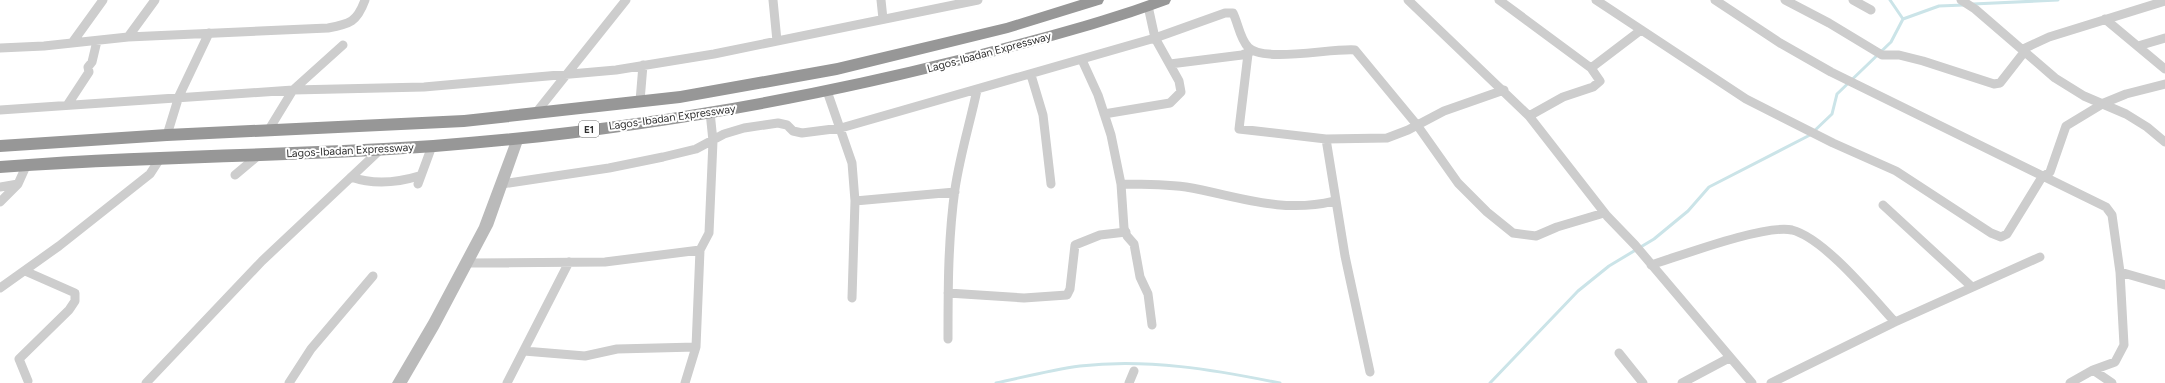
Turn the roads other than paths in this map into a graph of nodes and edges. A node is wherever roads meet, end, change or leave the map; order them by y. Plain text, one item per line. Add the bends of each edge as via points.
1 (103, 0) edge
2 (155, 0) edge
3 (365, 0) edge
4 (626, 0) edge
5 (773, 0) edge
6 (881, 0) edge
7 (978, 0) edge
8 (1097, 0) edge
9 (1164, 0) edge
10 (1408, 0) edge
11 (1500, 0) edge
12 (1596, 0) edge
13 (1715, 0) edge
14 (1785, 0) edge
15 (1853, 0) edge
16 (1961, 0) edge
17 (2165, 1) edge
18 (1148, 6) junction
19 (1871, 10) dead end
20 (883, 19) junction
21 (2105, 19) junction
22 (1642, 30) junction
23 (209, 33) junction
24 (128, 37) junction
25 (1155, 38) junction
26 (2165, 38) edge
27 (97, 41) junction
28 (777, 41) junction
29 (72, 43) junction
30 (343, 45) dead end
31 (2138, 46) junction
32 (0, 48) edge
33 (2024, 50) junction
34 (1250, 53) junction
35 (1082, 60) junction
36 (1170, 64) junction
37 (643, 66) junction
38 (1591, 68) junction
39 (2165, 69) edge
40 (565, 75) junction
41 (1031, 75) junction
42 (2165, 84) edge
43 (293, 90) junction
44 (977, 90) junction
45 (1504, 90) junction
46 (827, 91) junction
47 (179, 96) junction
48 (640, 101) junction
49 (2104, 103) junction
50 (68, 104) junction
51 (0, 110) edge
52 (710, 112) junction
53 (535, 114) junction
54 (1104, 114) junction
55 (1529, 116) junction
56 (1417, 125) junction
57 (841, 128) junction
58 (268, 131) junction
59 (167, 135) junction
60 (518, 138) junction
61 (1326, 139) junction
62 (713, 141) junction
63 (2165, 142) edge
64 (0, 146) edge
65 (432, 146) junction
66 (381, 149) junction
67 (260, 154) junction
68 (161, 157) junction
69 (27, 164) junction
70 (0, 167) edge
71 (235, 175) dead end
72 (351, 177) junction
73 (2042, 177) junction
74 (18, 184) junction
75 (502, 184) junction
76 (1051, 184) dead end
77 (1121, 184) junction
78 (0, 187) edge
79 (955, 192) junction
80 (855, 201) junction
81 (1334, 201) junction
82 (0, 202) edge
83 (1883, 206) dead end
84 (1604, 213) junction
85 (1126, 232) junction
86 (700, 250) junction
87 (2040, 257) dead end
88 (569, 262) junction
89 (467, 263) junction
90 (1651, 265) junction
91 (25, 271) junction
92 (2120, 272) junction
93 (373, 276) dead end
94 (2165, 285) edge
95 (1972, 287) junction
96 (0, 288) edge
97 (948, 293) junction
98 (852, 298) dead end
99 (1895, 322) junction
100 (1152, 324) dead end
101 (948, 339) dead end
102 (696, 347) junction
103 (524, 351) junction
104 (1619, 353) dead end
105 (1729, 358) junction
106 (2093, 370) junction
107 (1134, 371) dead end
108 (1370, 372) dead end
109 (30, 382) edge
110 (146, 383) edge
111 (289, 383) edge
112 (399, 383) edge
113 (507, 383) edge
114 (685, 383) edge
115 (1129, 383) edge
116 (1643, 383) edge
117 (1682, 383) edge
118 (1752, 383) edge
119 (1771, 383) edge
120 (2070, 383) edge
121 (2112, 383) edge

1 - 29 street
2 - 24 street
3 - 23 street via 355,21 347,24 328,28
4 - 40 street
5 - 28 street
6 - 20 street
7 - 20 street
8 - 48 highway, Lagos-Ibadan Expressway / E1 via 1008,28 837,69 680,97
9 - 18 highway, Lagos-Ibadan Expressway / E1
10 - 45 street
11 - 38 street
12 - 22 street
13 - 73 street via 1780,43 1831,72
14 - 33 street via 1882,55 1900,55 1923,61 1985,82 2000,83
15 - 19 street
16 - 33 street via 1976,9
17 - 21 street
18 - 25 street
18 - 46 highway, Lagos-Ibadan Expressway / E1 via 959,61
20 - 28 street
21 - 31 street
21 - 33 street via 2048,37
22 - 38 street
22 - 73 street via 1746,99 1833,143 1896,171 1990,233 2001,237 2007,234
23 - 24 street
23 - 47 street
24 - 27 street
25 - 34 street via 1225,13 1233,13
25 - 35 street
25 - 36 street
26 - 31 street
27 - 29 street
27 - 50 street via 92,62 88,67 89,72
28 - 37 street
29 - 32 street
30 - 43 street
31 - 39 street
33 - 49 street via 2055,78 2084,96
34 - 36 street
34 - 56 street via 1310,53 1348,48 1355,50
34 - 61 street via 1239,129
35 - 41 street
35 - 54 street
36 - 54 street via 1179,80 1181,92 1170,103
37 - 40 street
37 - 48 street
38 - 55 street via 1599,77 1600,81 1596,85 1569,94
40 - 43 street via 424,87
40 - 53 street
41 - 44 street
41 - 76 street via 1048,141
42 - 49 street via 2126,94
43 - 47 street
43 - 58 street
44 - 57 street
44 - 79 street
45 - 55 street
45 - 56 street via 1444,111
46 - 52 highway, Lagos-Ibadan Expressway / E1
46 - 57 street
47 - 50 street
47 - 59 street
48 - 53 highway, Lagos-Ibadan Expressway / E1
49 - 63 street via 2147,127
49 - 73 street via 2066,126 2050,172
50 - 51 street
52 - 60 highway, Lagos-Ibadan Expressway / E1
52 - 62 street
53 - 58 highway, Lagos-Ibadan Expressway / E1 via 464,121
54 - 77 street
55 - 84 street
56 - 61 street via 1387,138
56 - 84 street via 1458,183 1513,233 1536,236
57 - 62 street via 802,134 778,123 744,128 724,134
57 - 80 street via 852,163
58 - 59 highway, Lagos-Ibadan Expressway / E1
59 - 64 highway, Lagos-Ibadan Expressway / E1
60 - 65 highway, Lagos-Ibadan Expressway / E1
60 - 75 street
61 - 81 street
62 - 75 street via 696,149 609,168
62 - 86 street via 708,233 707,240
65 - 66 highway, Lagos-Ibadan Expressway / E1
65 - 72 street via 418,180 362,182
66 - 67 highway, Lagos-Ibadan Expressway / E1
66 - 72 street
67 - 68 highway, Lagos-Ibadan Expressway / E1
67 - 71 street
68 - 69 highway, Lagos-Ibadan Expressway / E1
68 - 91 street via 150,174
69 - 70 highway, Lagos-Ibadan Expressway / E1
69 - 74 street
72 - 110 street via 262,261
73 - 92 street via 2106,207 2112,215
74 - 78 street
74 - 82 street
75 - 89 street via 486,226
77 - 81 street via 1168,184 1233,199 1290,207 1318,206
77 - 85 street
79 - 80 street
79 - 97 street
80 - 98 street
81 - 108 street
83 - 95 street
84 - 90 street
85 - 97 street via 1100,234 1075,246 1067,295 1016,297
85 - 100 street via 1134,244 1140,277 1148,294
86 - 88 street via 605,262
86 - 102 street
87 - 95 street
88 - 89 street
88 - 103 street
89 - 112 street
90 - 99 street via 1775,228 1791,229 1818,243
90 - 105 street
91 - 96 street
91 - 109 street via 75,293 75,301 69,310 19,359
92 - 94 street
92 - 106 street via 2124,345 2115,362
93 - 111 street via 311,349
95 - 99 street
97 - 101 street
99 - 119 street
102 - 103 street via 617,350 584,356
102 - 114 street
103 - 113 street
104 - 116 street
105 - 117 street
105 - 118 street
106 - 120 street
106 - 121 street
107 - 115 street

